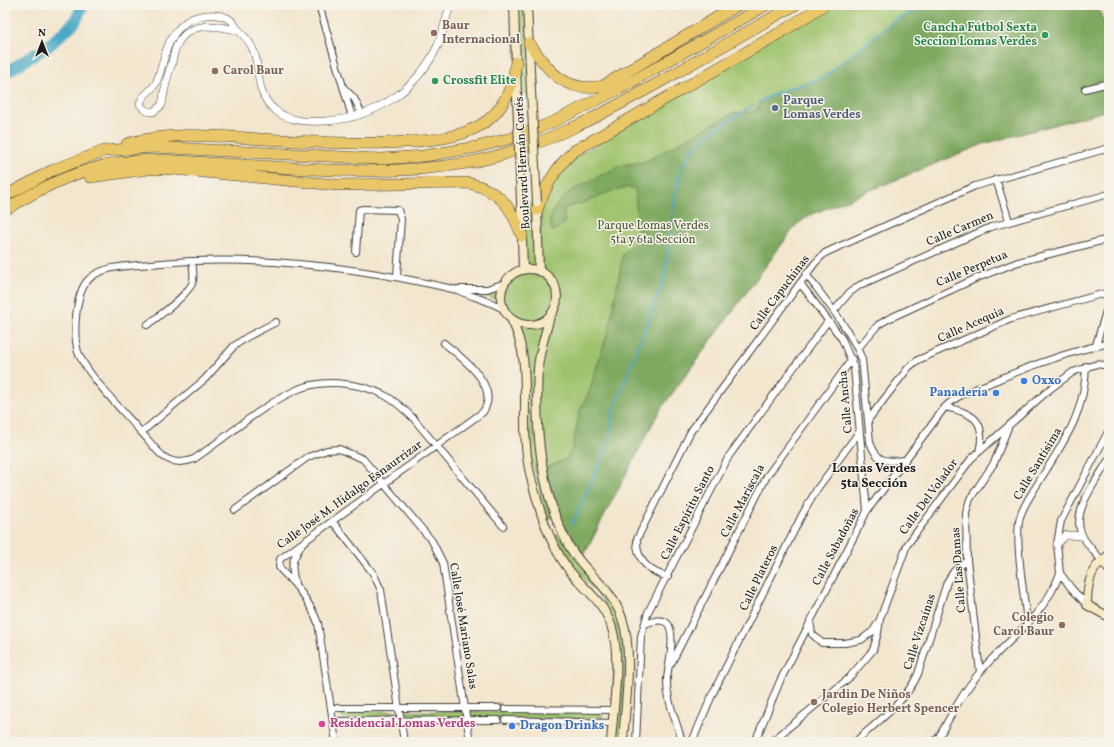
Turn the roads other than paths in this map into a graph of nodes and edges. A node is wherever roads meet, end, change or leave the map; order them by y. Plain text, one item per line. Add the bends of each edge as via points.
1 (319, 5) edge
2 (450, 5) edge
3 (514, 5) edge
4 (527, 5) edge
5 (738, 5) edge
6 (766, 5) edge
7 (795, 5) edge
8 (824, 5) edge
9 (240, 31) junction
10 (529, 43) junction
11 (516, 62) junction
12 (1109, 84) edge
13 (345, 89) junction
14 (1085, 89) dead end
15 (362, 114) junction
16 (352, 117) junction
17 (1109, 148) edge
18 (104, 152) junction
19 (996, 179) junction
20 (37, 190) junction
21 (1109, 194) edge
22 (5, 196) edge
23 (537, 206) junction
24 (5, 210) edge
25 (1009, 221) junction
26 (522, 236) junction
27 (1109, 239) edge
28 (356, 252) dead end
29 (192, 262) junction
30 (523, 270) junction
31 (539, 271) junction
32 (806, 274) junction
33 (397, 276) junction
34 (505, 283) junction
35 (800, 283) junction
36 (457, 290) junction
37 (480, 290) junction
38 (1109, 292) edge
39 (479, 298) junction
40 (1109, 301) edge
41 (503, 309) junction
42 (834, 311) junction
43 (550, 316) junction
44 (511, 319) junction
45 (828, 321) junction
46 (276, 322) dead end
47 (147, 325) dead end
48 (444, 342) dead end
49 (1109, 343) edge
50 (1096, 345) junction
51 (858, 348) junction
52 (852, 359) junction
53 (1086, 366) junction
54 (1109, 366) edge
55 (945, 407) junction
56 (868, 420) junction
57 (1109, 424) edge
58 (1008, 428) junction
59 (142, 432) junction
60 (859, 432) junction
61 (1108, 432) edge
62 (437, 446) junction
63 (979, 452) junction
64 (1109, 459) edge
65 (905, 460) junction
66 (385, 484) junction
67 (235, 510) dead end
68 (867, 511) junction
69 (557, 520) junction
70 (333, 522) junction
71 (545, 524) junction
72 (503, 526) dead end
73 (562, 531) junction
74 (550, 536) junction
75 (1082, 536) junction
76 (303, 544) junction
77 (1057, 544) junction
78 (1109, 555) edge
79 (967, 560) junction
80 (1101, 560) junction
81 (1109, 570) edge
82 (1060, 573) junction
83 (668, 577) junction
84 (295, 584) junction
85 (1087, 605) junction
86 (1109, 617) edge
87 (880, 619) junction
88 (810, 621) junction
89 (1027, 623) junction
90 (645, 624) junction
91 (671, 664) junction
92 (980, 672) junction
93 (331, 708) junction
94 (399, 708) junction
95 (466, 708) junction
96 (525, 709) junction
97 (613, 710) junction
98 (400, 720) junction
99 (467, 720) junction
100 (525, 720) junction
101 (333, 721) junction
102 (612, 723) junction
103 (336, 742) edge
104 (404, 742) edge
105 (470, 742) edge
106 (611, 742) edge
107 (623, 742) edge
108 (636, 742) edge
109 (682, 742) edge
110 (692, 742) edge
111 (755, 742) edge
112 (771, 742) edge
113 (854, 742) edge
114 (933, 742) edge

1 - 13 street
2 - 15 street via 437,46 420,74 392,100
3 - 11 main road, Boulevard Hernán Cortés
4 - 10 main road, Boulevard Hernán Cortés
5 - 10 highway via 603,86 580,88 563,81 543,63
6 - 18 highway via 619,89 551,124 477,147 424,156 381,159 153,147
7 - 20 highway via 618,105 547,140 511,153 467,163 377,172 135,160 86,170
8 - 23 highway via 574,151 554,173
9 - 9 street via 228,17 212,14 188,20 168,41 155,85 141,98 140,104 143,109 153,112 162,105 164,87 177,44 184,36 200,26 212,25
9 - 16 street via 254,52 258,82 264,98 275,110 297,121 327,121
10 - 23 main road, Boulevard Hernán Cortés, bridge
11 - 18 highway via 510,90 492,117 468,132 448,137 383,143 218,136 146,138
11 - 26 main road, Boulevard Hernán Cortés, bridge
12 - 14 street
13 - 15 street via 354,98
13 - 16 street
15 - 16 street
17 - 19 street, Calle Capuchinas
18 - 22 highway via 53,170
19 - 25 street
19 - 32 street, Calle Capuchinas via 826,253
20 - 24 highway
20 - 26 highway via 62,182 148,169 173,169 337,185 469,183 485,187 503,201 516,219
21 - 25 street, Calle Carmen
23 - 31 main road, Boulevard Hernán Cortés
25 - 42 street, Calle Carmen via 860,285 849,293
26 - 30 main road, Boulevard Hernán Cortés
27 - 51 street, Calle Perpetua via 1018,262 977,278 888,319 878,325
28 - 33 street via 359,210 398,210 401,219
29 - 33 street via 273,262 331,266
29 - 47 street via 191,286
29 - 59 street via 143,264 106,270 89,279 79,296 76,338 83,362 123,413
30 - 31 main road
30 - 34 main road
31 - 43 main road via 550,279 556,291 556,304
32 - 35 street, Calle Capuchinas
32 - 42 street, Calle Ancha
33 - 36 street
34 - 37 street
34 - 41 main road via 501,296
35 - 45 street, Calle Ancha
35 - 83 street, Calle Capuchinas via 691,431 637,540 637,548 646,566 656,574
36 - 37 street
36 - 39 street
37 - 39 street
38 - 56 street, Calle Acequia via 1011,319 918,360 909,367
39 - 41 street via 493,302
40 - 50 street
41 - 44 main road
42 - 51 street, Calle Ancha
43 - 44 main road via 540,323 528,325
43 - 69 main road via 538,368 539,419 543,469
44 - 71 main road via 519,333 524,356 526,446 530,474
45 - 52 street, Calle Ancha via 842,339
45 - 83 street, Calle Espíritu Santo via 729,456
46 - 59 street via 234,346 204,380
48 - 62 street, Calle José M. Hidalgo Esnaurrizar via 481,378 488,394 488,402 483,412
49 - 50 street, Calle Sabadoñas
50 - 55 street, Calle Sabadoñas via 1034,364 968,392
51 - 56 street, Calle Ancha via 862,359
52 - 60 street, Calle Ancha
52 - 91 street, Calle Mariscala via 767,476
53 - 54 street, Calle Del Volador
53 - 58 street, Calle Del Volador via 1050,389
53 - 89 street, Calle Santísima via 1086,384 1081,408 1071,430 1026,503 1020,518 1020,559
55 - 63 street via 969,413 976,419 981,427 982,437
55 - 65 street, Calle Sabadoñas
56 - 65 street, Calle Ancha via 870,442 879,458 888,462
57 - 61 street
58 - 63 street, Calle Del Volador
58 - 79 street, Calle Las Damas via 994,463 970,499 966,513
59 - 62 street via 165,457 175,462 186,462 214,446 266,407 295,390 316,384 344,384 385,395 400,405
60 - 68 street, Calle Ancha
60 - 110 street, Calle Plateros via 817,489 802,515 713,693
61 - 77 street via 1061,522
62 - 66 street, Calle José M. Hidalgo Esnaurrizar
62 - 72 street
63 - 87 street, Calle Del Volador via 957,477 908,545
64 - 75 street via 1081,510 1079,526
65 - 68 street, Calle Sabadoñas
66 - 67 street, Calle José Mariano Salas via 363,459 339,449 327,450 308,458
66 - 70 street, Calle José M. Hidalgo Esnaurrizar
66 - 95 street, Calle José Mariano Salas via 432,541 443,563
68 - 88 street, Calle Sabadoñas
69 - 71 main road
69 - 73 main road
70 - 76 street, Calle José M. Hidalgo Esnaurrizar
70 - 94 street via 373,573 380,586
71 - 74 main road
73 - 74 main road
73 - 107 main road via 573,551 611,594 623,619 627,652
74 - 97 main road via 562,560 578,581 600,602 611,624 615,660
75 - 77 street via 1066,536
75 - 80 street
76 - 84 street via 294,558 292,571
76 - 84 street, Calle José M. Hidalgo Esnaurrizar via 280,559 282,572
77 - 82 street
78 - 80 main road
79 - 92 street, Calle Las Damas
79 - 113 street, Calle Vizcaínas via 954,571 947,582 912,688 900,702
80 - 81 main road
80 - 85 main road via 1089,580
82 - 85 street
82 - 89 street via 1045,605
83 - 90 street, Calle Espíritu Santo via 648,612
84 - 93 street, Calle José M. Hidalgo Esnaurrizar via 313,609 318,623
85 - 86 main road
87 - 88 street via 873,631 861,640 832,644 822,643 812,634
87 - 112 street, Calle Del Volador via 873,650 865,662
88 - 111 street, Calle Sabadoñas via 780,681
89 - 92 street
90 - 91 street via 658,620 668,624
90 - 108 street, Calle Espíritu Santo via 642,636
91 - 109 street via 667,678 668,694
92 - 114 street via 963,695 939,737
93 - 94 street
93 - 101 street, Calle José M. Hidalgo Esnaurrizar
94 - 95 street
94 - 98 street
95 - 96 street
95 - 99 street, Calle José Mariano Salas
96 - 97 street
96 - 100 street
97 - 102 main road
98 - 99 street
98 - 101 street
98 - 104 street
99 - 100 street
99 - 105 street, Calle José Mariano Salas
100 - 102 street
101 - 103 street, Calle José M. Hidalgo Esnaurrizar
102 - 106 main road

